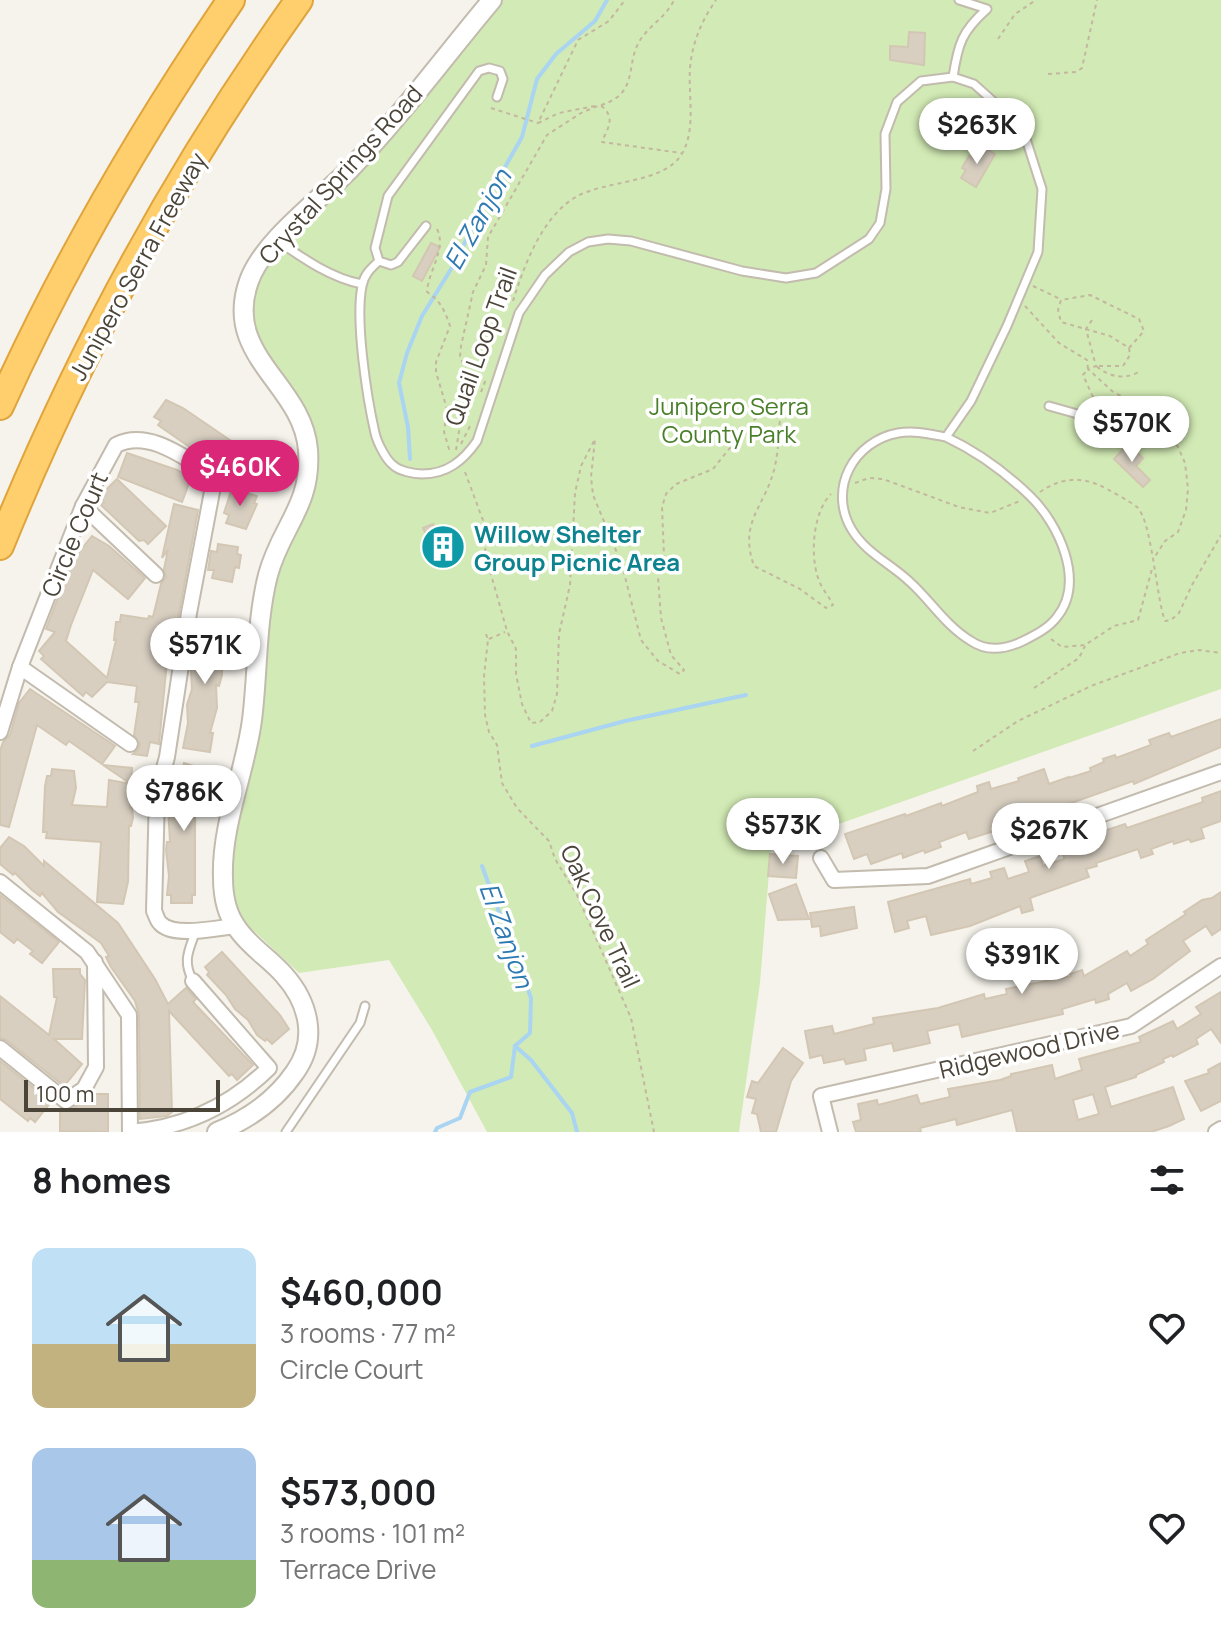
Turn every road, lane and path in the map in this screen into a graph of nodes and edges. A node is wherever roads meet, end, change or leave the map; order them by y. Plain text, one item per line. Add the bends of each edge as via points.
1 (231, 0) edge
2 (299, 0) edge
3 (492, 0) edge
4 (625, 0) edge
5 (674, 0) edge
6 (716, 0) edge
7 (959, 0) edge
8 (1036, 0) edge
9 (1097, 0) edge
10 (998, 39) dead end
11 (1048, 74) dead end
12 (953, 77) junction
13 (497, 97) dead end
14 (600, 105) junction
15 (491, 108) dead end
16 (538, 123) junction
17 (683, 153) junction
18 (430, 226) joint
19 (276, 240) junction
20 (379, 261) junction
21 (1026, 282) junction
22 (362, 284) junction
23 (1061, 300) junction
24 (1018, 301) junction
25 (510, 311) dead end
26 (1092, 320) dead end
27 (1086, 329) junction
28 (1129, 348) junction
29 (1096, 366) junction
30 (1123, 366) junction
31 (1088, 369) junction
32 (1139, 372) dead end
33 (486, 378) dead end
34 (1128, 378) junction
35 (479, 403) dead end
36 (0, 406) edge
37 (1049, 406) dead end
38 (475, 416) dead end
39 (1113, 424) joint
40 (946, 437) junction
41 (455, 446) junction
42 (461, 461) junction
43 (843, 488) junction
44 (1031, 497) junction
45 (83, 506) junction
46 (1221, 535) edge
47 (0, 546) edge
48 (1153, 559) junction
49 (1154, 564) junction
50 (156, 575) dead end
51 (1050, 624) junction
52 (507, 631) junction
53 (486, 634) dead end
54 (488, 640) junction
55 (1085, 645) junction
56 (1221, 653) edge
57 (20, 667) junction
58 (1034, 688) dead end
59 (0, 732) edge
60 (130, 744) dead end
61 (973, 751) dead end
62 (1221, 772) edge
63 (821, 858) dead end
64 (0, 882) edge
65 (235, 926) junction
66 (196, 930) junction
67 (95, 962) junction
68 (1221, 966) edge
69 (193, 981) joint
70 (365, 1006) dead end
71 (0, 1048) edge
72 (130, 1132) edge
73 (217, 1132) edge
74 (286, 1132) edge
75 (654, 1132) edge
76 (830, 1132) edge

1 - 36 highway via 113,186
2 - 47 highway, Junipero Serra Freeway via 144,244 72,383
3 - 19 street, Crystal Springs Road via 352,167
4 - 16 path via 609,21 578,40
5 - 14 path via 636,46 624,89
6 - 17 path via 702,25 690,67 689,131
7 - 12 lane via 987,9 968,25
8 - 10 path via 1015,14
9 - 11 path via 1082,68
12 - 21 lane via 974,84 1026,139 1042,189 1038,252
12 - 42 lane via 921,81 897,102 885,134 886,189 880,223 869,239 816,273 786,278 742,271 608,239 569,252 519,313 477,441
13 - 20 lane via 500,71 479,71 388,196 375,248
14 - 16 path
14 - 17 path via 611,122 602,142
14 - 41 path via 547,135 488,237 486,265 473,292 461,346 468,375
15 - 16 path
17 - 25 path, Quail Loop Trail via 664,172 585,192 560,210 526,266
18 - 20 lane via 398,262
18 - 41 path via 439,232 440,247 427,292 445,310 450,326 436,372 447,409 445,439 449,449
19 - 22 lane via 345,281
19 - 65 street, Crystal Springs Road via 248,282 243,322 259,361 304,427 307,486 277,549 263,600 252,723 223,853 225,905
20 - 22 lane
21 - 23 path
21 - 24 lane
22 - 42 lane via 362,341 375,437 393,466 415,474 433,474
23 - 27 path via 1061,322
23 - 28 path via 1090,295 1139,319 1144,331
24 - 31 path via 1059,343 1087,360
24 - 40 lane via 971,401
26 - 27 path
27 - 28 path
27 - 29 path
28 - 30 path
29 - 30 path
29 - 31 path
29 - 34 path
30 - 34 path
31 - 39 path via 1084,381
31 - 48 path via 1112,391 1155,415 1185,463 1183,518 1178,532
32 - 34 path
33 - 35 path, Quail Loop Trail
37 - 39 lane
38 - 41 path, Quail Loop Trail via 457,452
40 - 43 lane via 909,431 866,445 848,467
40 - 44 lane via 994,464
42 - 52 path, Quail Loop Trail via 487,531 485,553
43 - 44 path via 869,478 883,479 990,513
43 - 51 lane via 842,506 867,550 910,581 968,640 1006,647
43 - 52 path, Quail Loop Trail via 828,495 819,512 814,549 818,581 833,605 826,608 754,566 748,550 752,516 766,495 775,465 780,404 754,420 713,469 676,484 666,494 658,577 661,618 671,655 684,670 680,674 658,661 641,640 622,565 593,495 595,439 575,493 557,694 552,711 540,722 531,723 522,704 516,649
44 - 48 path via 1067,480 1105,487 1137,507
44 - 51 lane via 1059,537 1068,567 1067,598
45 - 50 street
45 - 57 street, Circle Court
45 - 66 street, Circle Court via 109,454 126,439 139,438 170,450 215,476 155,809 154,911 172,930
46 - 49 path via 1171,620 1165,621 1158,602
48 - 49 path
49 - 55 path via 1138,620 1114,626
51 - 55 path via 1053,642 1062,647
52 - 54 path
53 - 54 path, Oak Cove Trail
54 - 75 path, Oak Cove Trail via 485,715 497,745 502,783 517,808 549,841 631,1018
55 - 58 path via 1079,658
56 - 61 path via 1180,653 1091,686 1018,721
57 - 59 street, Circle Court
57 - 60 street
62 - 63 street via 928,876 834,880
64 - 67 street
65 - 66 street, Circle Court
65 - 73 street, Crystal Springs Road via 296,991 309,1031 301,1064 289,1081 255,1113
66 - 69 lane via 186,960
67 - 71 street via 96,1067 84,1089 66,1101
67 - 72 street via 129,1015
68 - 76 street, Ridgewood Drive via 1131,1026 821,1096
69 - 72 street via 269,1068 219,1108 160,1130
70 - 74 lane via 360,1023

